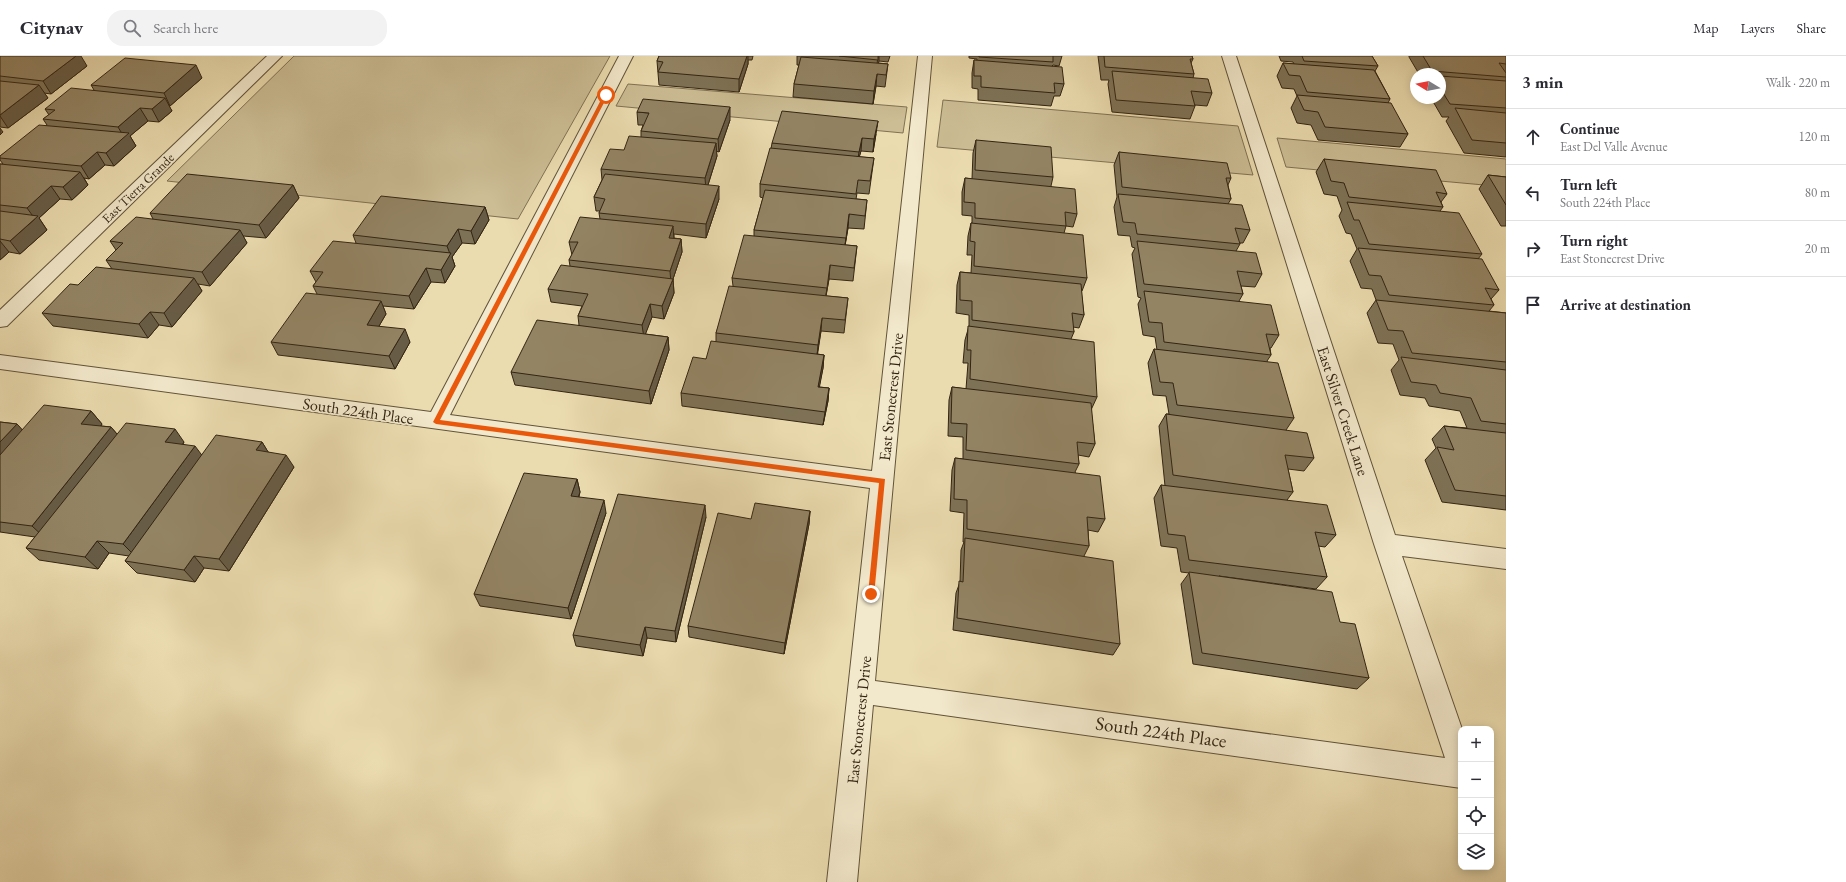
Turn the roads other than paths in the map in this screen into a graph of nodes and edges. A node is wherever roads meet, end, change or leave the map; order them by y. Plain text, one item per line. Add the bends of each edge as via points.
1 (275, 56) edge
2 (626, 56) edge
3 (925, 56) edge
4 (1229, 56) edge
5 (0, 321) edge
6 (0, 362) edge
7 (436, 422) junction
8 (882, 481) junction
9 (1386, 544) junction
10 (1506, 559) edge
11 (861, 691) junction
12 (1460, 762) edge
13 (1458, 774) edge
14 (842, 882) edge

1 - 5 street, East Tierra Grande
2 - 7 street
3 - 8 street, East Stonecrest Drive
4 - 9 street, East Silver Creek Lane
6 - 7 street, South 224th Place
7 - 8 street, South 224th Place
8 - 11 street, East Stonecrest Drive
9 - 10 street
9 - 12 street, East Silver Creek Lane
11 - 13 street, South 224th Place
11 - 14 street, East Stonecrest Drive

